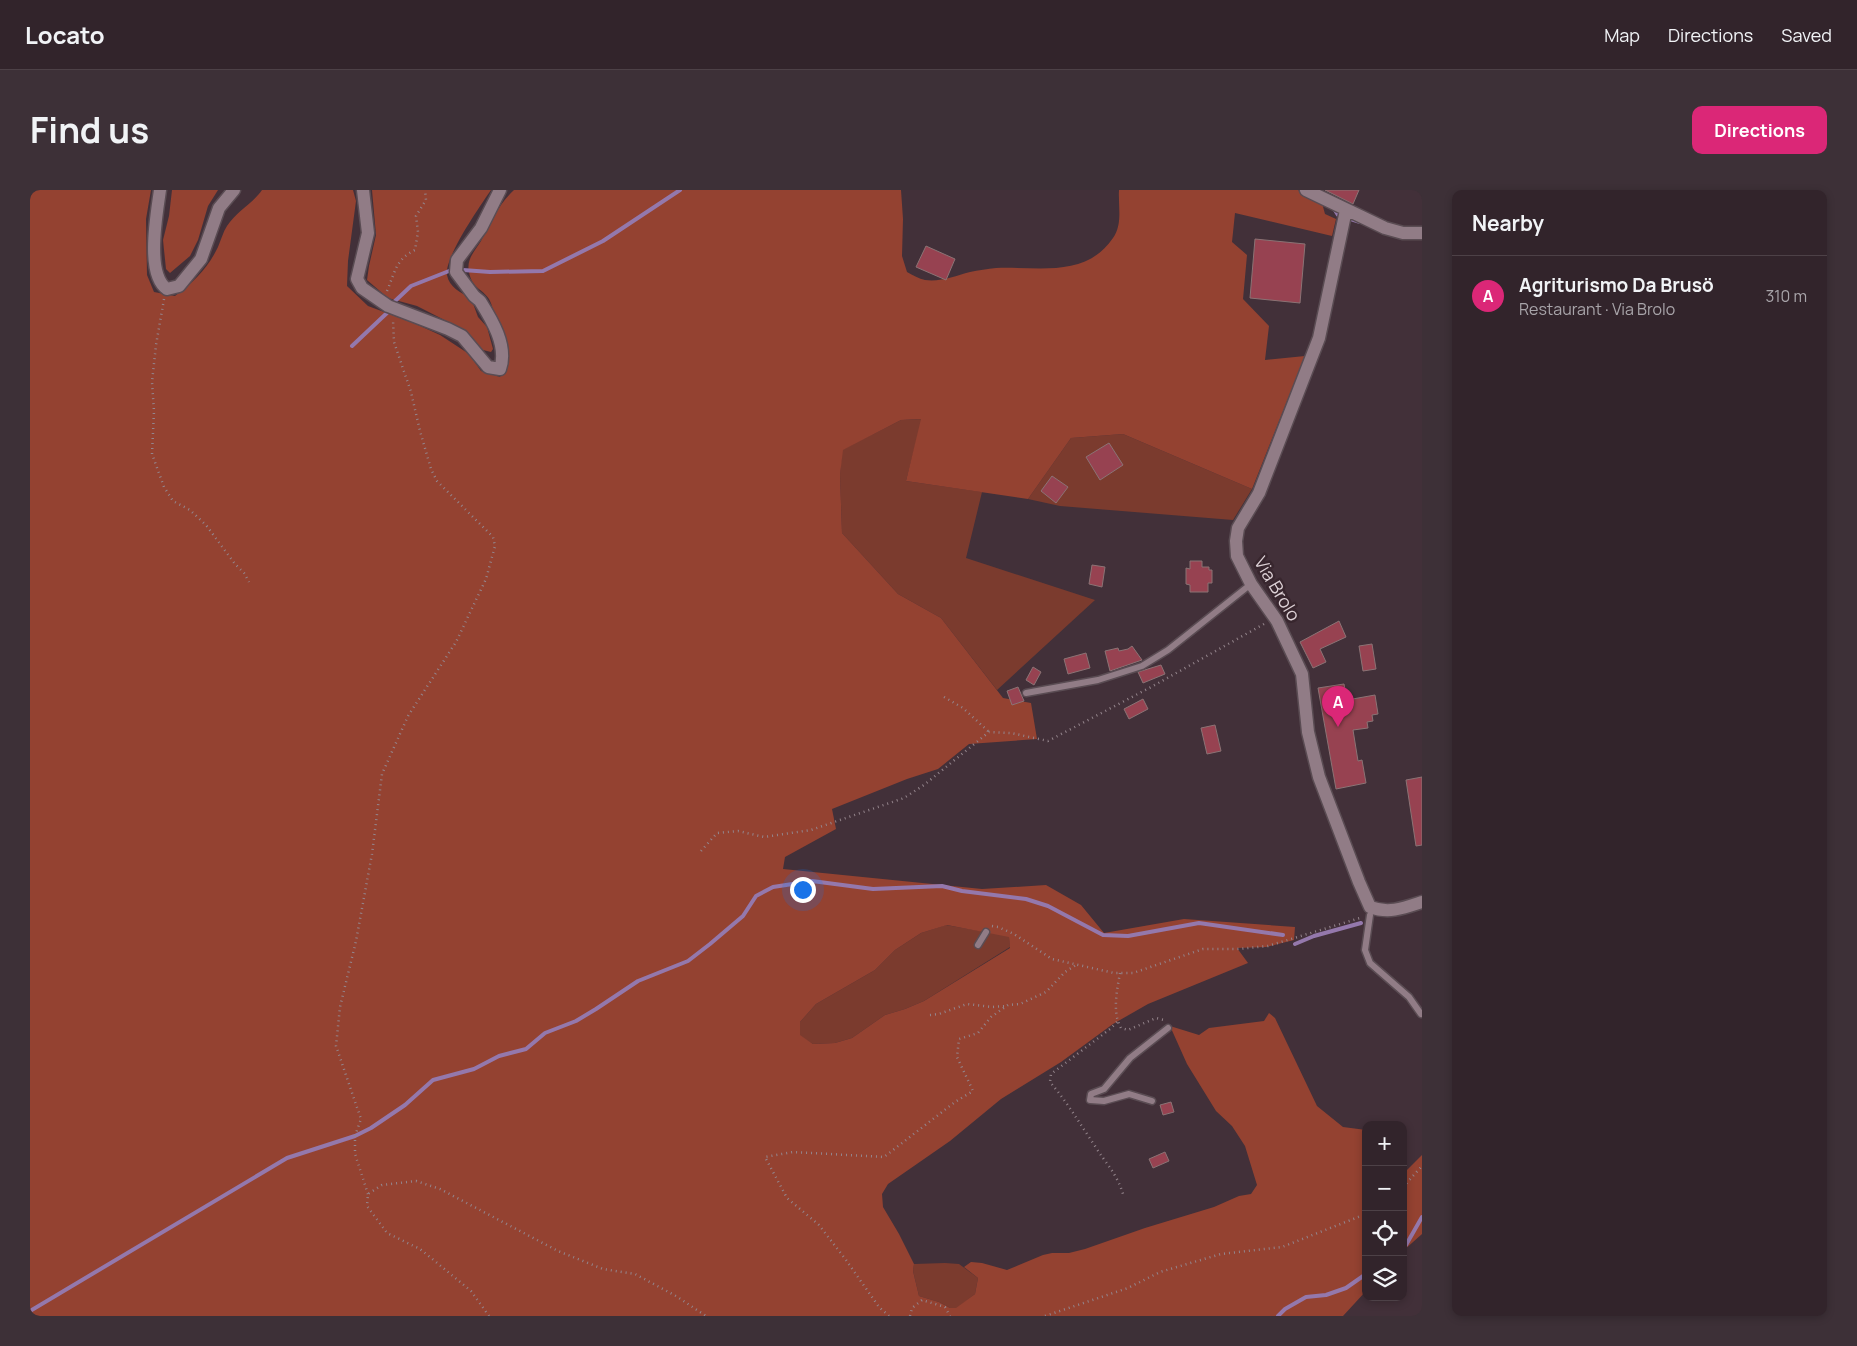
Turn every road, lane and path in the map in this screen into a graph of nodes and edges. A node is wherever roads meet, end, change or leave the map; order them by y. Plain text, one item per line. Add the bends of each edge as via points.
1 (160, 190) edge
2 (234, 190) edge
3 (364, 190) edge
4 (425, 190) edge
5 (500, 190) edge
6 (1306, 190) edge
7 (1345, 215) junction
8 (1422, 233) edge
9 (167, 289) junction
10 (390, 306) junction
11 (249, 582) dead end
12 (1252, 584) junction
13 (1274, 618) junction
14 (1026, 693) dead end
15 (944, 697) dead end
16 (989, 732) junction
17 (701, 851) dead end
18 (1422, 902) edge
19 (1370, 915) joint
20 (986, 932) joint
21 (978, 945) dead end
22 (1076, 965) junction
23 (1120, 973) junction
24 (1008, 1005) junction
25 (1420, 1014) dead end
26 (930, 1015) dead end
27 (1117, 1022) junction
28 (1168, 1028) joint
29 (1152, 1101) dead end
30 (1422, 1166) edge
31 (1407, 1183) edge
32 (368, 1194) junction
33 (1122, 1194) dead end
34 (1362, 1216) edge
35 (489, 1316) edge
36 (706, 1316) edge
37 (889, 1316) edge
38 (910, 1316) edge
39 (950, 1316) edge
40 (1046, 1316) edge

1 - 9 street via 154,250 158,278
2 - 9 street via 219,208 200,259 179,286
3 - 10 street via 368,233 358,279 362,288
4 - 10 path via 426,200 416,216 416,250 399,261 387,292
5 - 10 street via 481,228 457,260 456,272 480,301 493,325 502,345 500,369 488,367 462,336
6 - 7 street
7 - 8 street via 1403,233
7 - 12 street, Via Brolo via 1319,338 1260,493 1238,528 1237,556
9 - 11 path via 152,382 152,454 164,487 173,501 190,510 206,525
10 - 32 path via 394,342 431,470 483,525 493,537 495,546 486,579 456,642 408,716 382,774 372,854 340,1007 336,1046 361,1119 355,1136 355,1154
12 - 13 street, Via Brolo
12 - 14 lane via 1168,650 1142,666 1098,680
13 - 16 path via 1048,741
13 - 18 street, Via Brolo via 1302,674 1308,732 1319,777 1370,907 1397,911
15 - 16 path via 964,708
16 - 17 path via 904,798 811,830 764,837 738,831 717,834
19 - 23 path via 1268,946 1203,949 1133,973
19 - 25 lane via 1365,950 1370,964 1409,997
20 - 21 lane
20 - 22 path via 991,926 998,927 1052,959
22 - 23 path
22 - 24 path via 1046,992 1020,1004
23 - 27 path
24 - 26 path via 967,1004
24 - 37 path via 978,1033 959,1039 957,1057 973,1091 884,1157 793,1152 765,1157 787,1198 819,1225
27 - 28 path via 1120,1028 1128,1030 1156,1018 1168,1023
27 - 33 path via 1051,1074 1050,1082 1066,1100 1096,1149 1118,1177
28 - 29 lane via 1130,1058 1104,1088 1091,1094 1090,1100 1104,1102 1129,1094
30 - 31 path
32 - 35 path via 366,1206 387,1233 425,1253 471,1291
32 - 36 path via 382,1185 416,1181 440,1189 558,1251 603,1269 635,1274
34 - 40 path via 1282,1247 1221,1254 1160,1272 1128,1288
38 - 39 path via 912,1308 922,1300 945,1307

